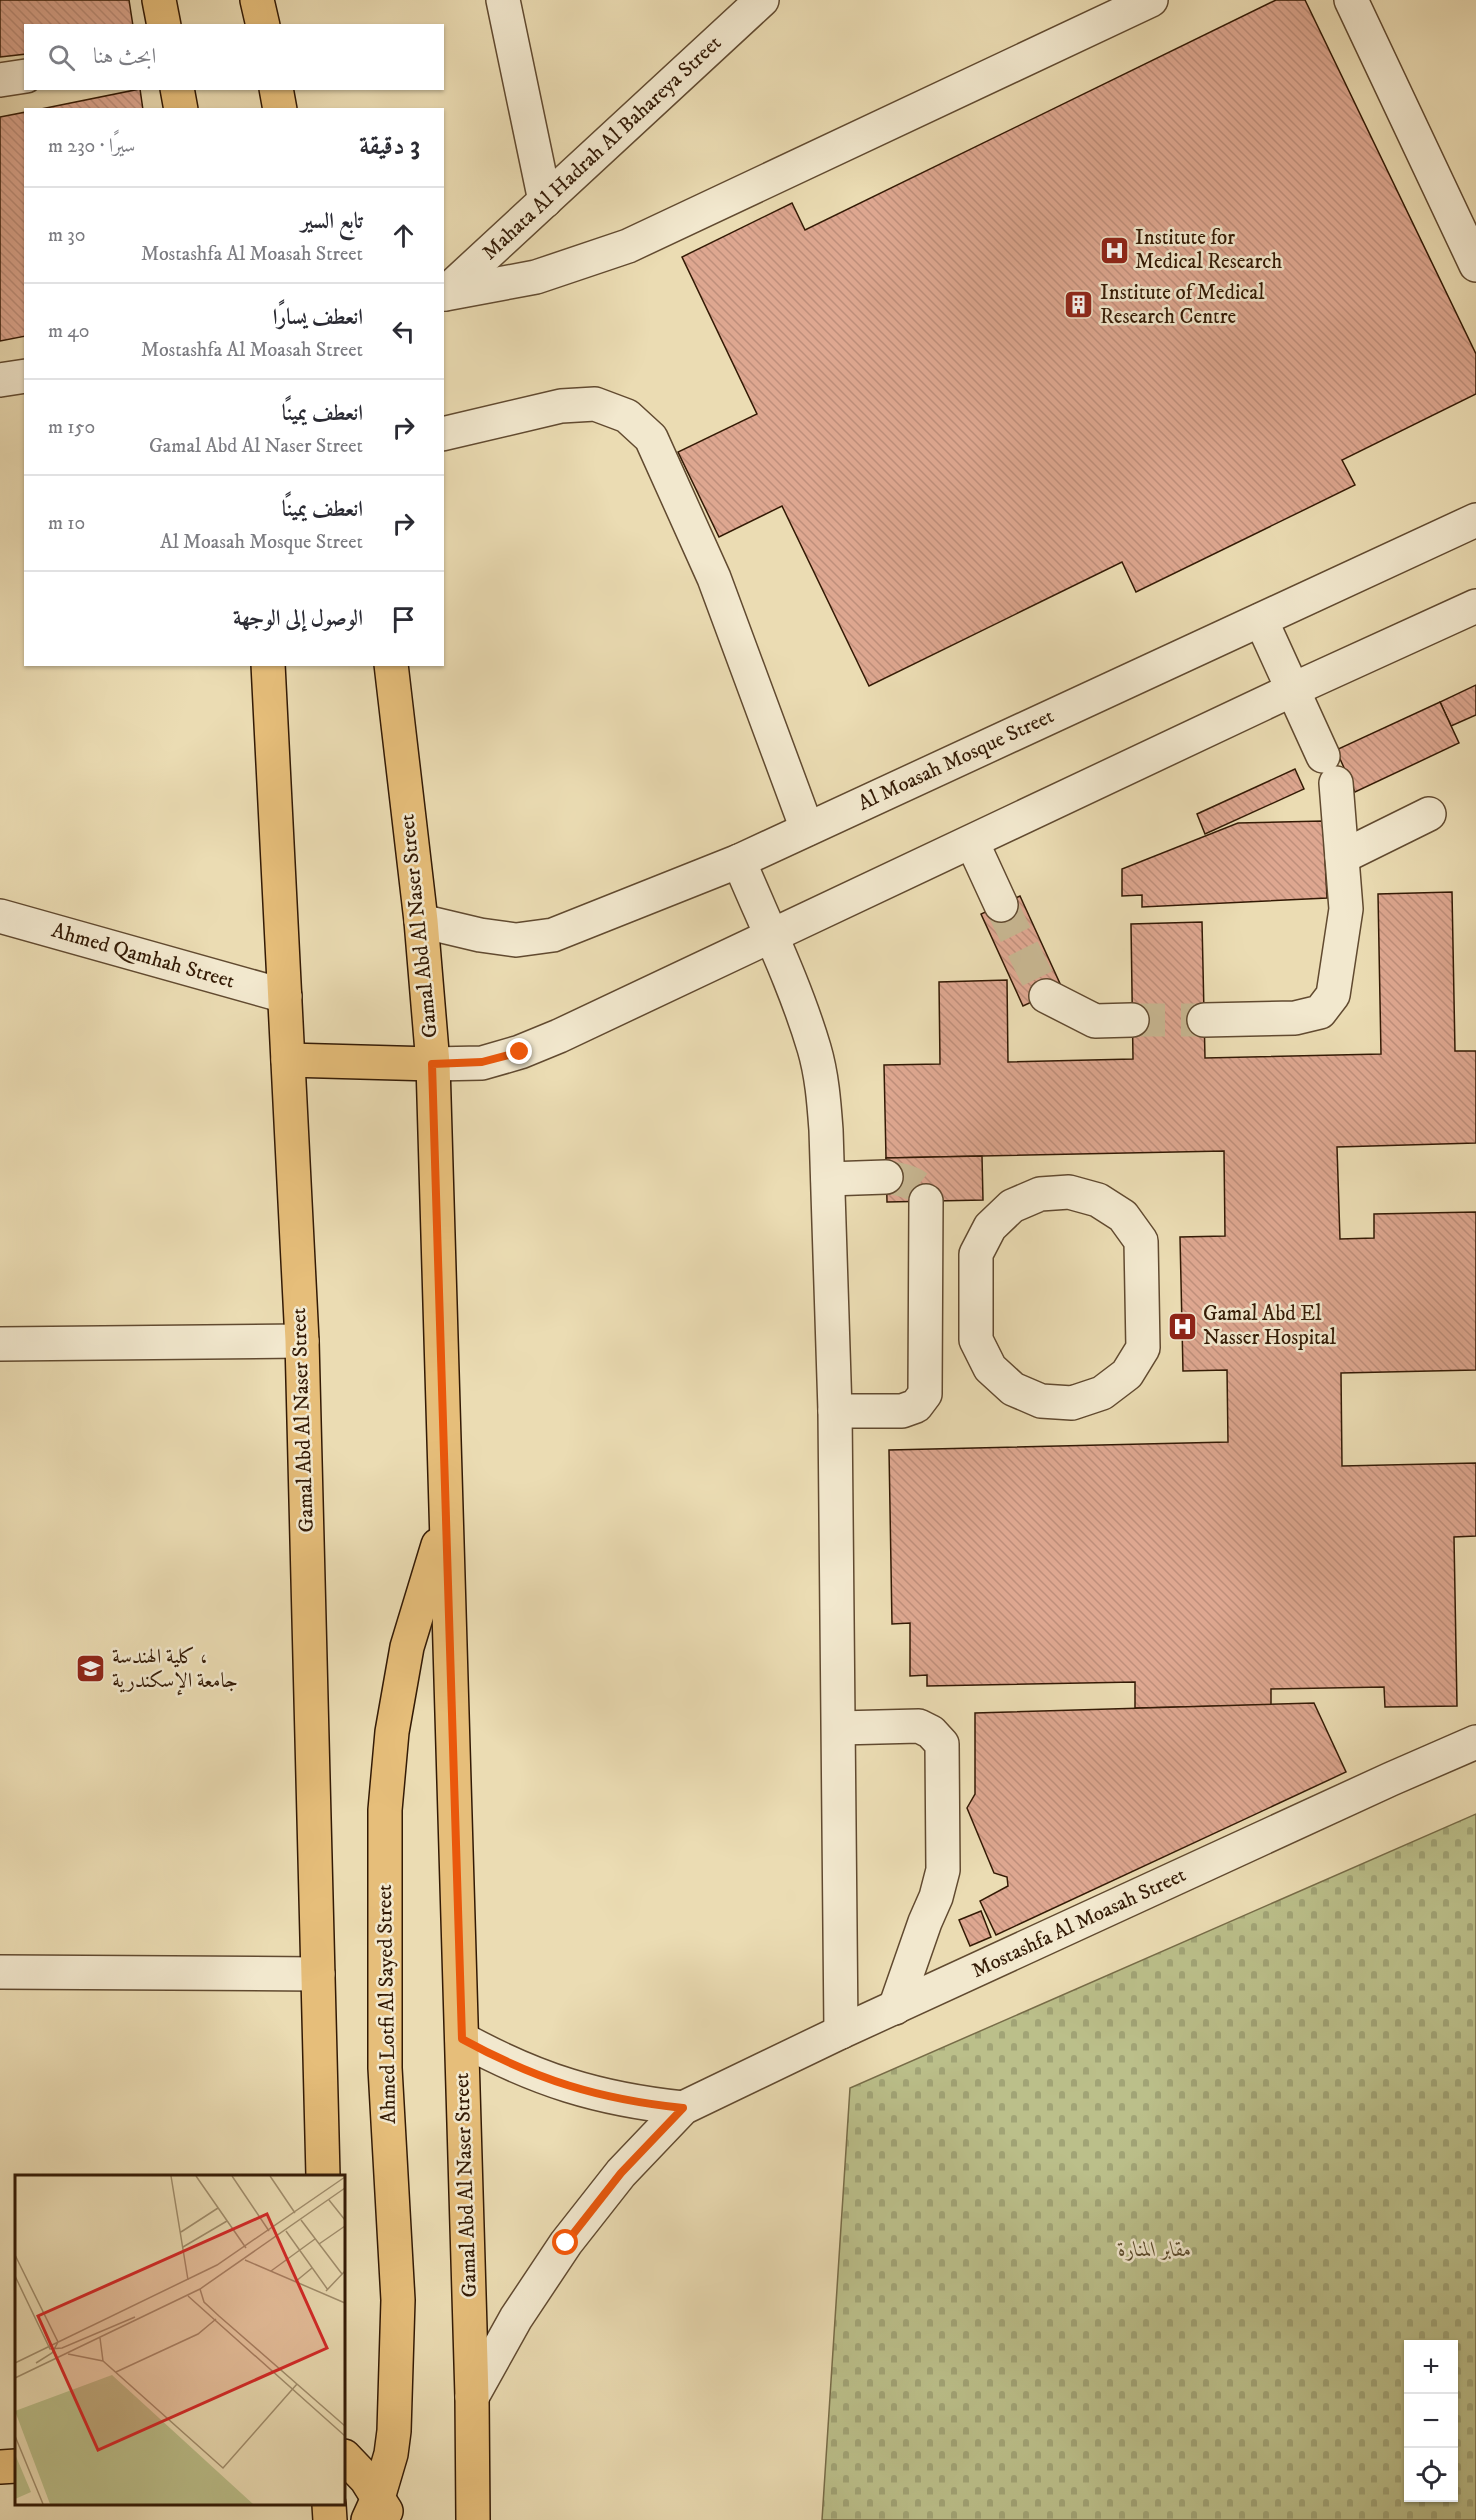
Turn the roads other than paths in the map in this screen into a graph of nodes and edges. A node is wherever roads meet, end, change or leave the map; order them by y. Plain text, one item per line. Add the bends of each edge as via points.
1 (159, 0) edge
2 (257, 0) edge
3 (503, 0) edge
4 (762, 0) edge
5 (1151, 0) edge
6 (1351, 0) edge
7 (735, 11) edge
8 (164, 24) edge
9 (262, 24) edge
10 (24, 76) edge
11 (0, 80) edge
12 (177, 90) edge
13 (276, 90) edge
14 (181, 108) edge
15 (280, 108) edge
16 (544, 201) junction
17 (1476, 265) edge
18 (444, 295) edge
19 (24, 376) edge
20 (0, 380) edge
21 (444, 434) edge
22 (1476, 520) edge
23 (1476, 606) edge
24 (1261, 620) junction
25 (268, 666) edge
26 (391, 666) edge
27 (1294, 689) junction
28 (1429, 814) dead end
29 (807, 829) junction
30 (972, 842) junction
31 (1342, 857) junction
32 (738, 861) junction
33 (1001, 905) tunnel mouth
34 (0, 916) edge
35 (421, 921) junction
36 (771, 936) junction
37 (285, 996) junction
38 (1046, 996) tunnel mouth
39 (1132, 1020) tunnel mouth
40 (1204, 1020) tunnel mouth
41 (288, 1060) junction
42 (432, 1064) junction
43 (886, 1177) tunnel mouth
44 (828, 1179) junction
45 (926, 1201) dead end
46 (976, 1298) junction
47 (927, 1299) junction
48 (302, 1341) junction
49 (0, 1344) edge
50 (835, 1411) junction
51 (448, 1514) junction
52 (839, 1728) junction
53 (1476, 1742) edge
54 (0, 1972) edge
55 (318, 1974) junction
56 (895, 2008) junction
57 (841, 2032) junction
58 (462, 2039) junction
59 (683, 2108) junction
60 (323, 2175) edge
61 (472, 2397) junction
62 (345, 2457) edge
63 (15, 2466) edge
64 (0, 2467) edge
65 (329, 2505) edge
66 (379, 2513) edge
67 (330, 2520) edge
68 (473, 2520) edge

1 - 8 main road
2 - 9 main road
3 - 16 street
4 - 7 street, Mahata Al Hadrah Al Bahareya Street
5 - 18 street via 628,246 536,278
6 - 17 street
7 - 16 street, Mahata Al Hadrah Al Bahareya Street
10 - 11 street
12 - 14 main road
13 - 15 main road
16 - 18 street, Mahata Al Hadrah Al Bahareya Street
19 - 20 street
21 - 29 street via 561,406 595,404 627,416 651,438 714,578
22 - 24 street, Al Moasah Mosque Street
23 - 27 street
24 - 27 street
24 - 29 street, Al Moasah Mosque Street
25 - 37 main road, Gamal Abd Al Naser Street
26 - 35 main road, Gamal Abd Al Naser Street
27 - 30 street
27 - 31 street via 1330,769
28 - 31 street
29 - 32 street, Al Moasah Mosque Street
30 - 33 street
30 - 36 street
31 - 40 street via 1346,909 1333,995 1320,1012 1296,1018
32 - 35 street, Al Moasah Mosque Street via 553,935 516,940
32 - 36 street
34 - 37 street, Ahmed Qamhah Street
35 - 42 main road, Gamal Abd Al Naser Street
36 - 42 street via 520,1052 482,1062
36 - 44 street via 815,1050 823,1090
37 - 41 main road, Gamal Abd Al Naser Street
38 - 39 street via 1095,1021
41 - 42 main road
41 - 48 main road, Gamal Abd Al Naser Street
42 - 51 main road, Gamal Abd Al Naser Street
43 - 44 street
44 - 50 street
45 - 47 street
46 - 46 street via 976,1340 990,1368 1013,1389 1041,1401 1072,1403 1102,1393 1127,1374 1143,1347 1141,1241 1123,1216 1098,1200 1069,1192 1040,1194 1011,1206 990,1227 976,1254
46 - 47 street
47 - 50 street via 926,1394 916,1406 902,1412
48 - 49 street
48 - 55 main road, Gamal Abd Al Naser Street
50 - 52 street
51 - 58 main road, Gamal Abd Al Naser Street
51 - 66 main road, Ahmed Lotfi Al Sayed Street via 407,1647 392,1732 385,1810 385,2068 398,2300 392,2454
52 - 56 street via 919,1726 942,1744 943,1870
52 - 57 street
53 - 56 street, Mostashfa Al Moasah Street
54 - 55 street
55 - 60 main road, Gamal Abd Al Naser Street
56 - 57 street, Mostashfa Al Moasah Street
57 - 59 street, Mostashfa Al Moasah Street
58 - 59 street via 503,2062 557,2083 637,2103
58 - 61 main road, Gamal Abd Al Naser Street
59 - 61 street, Mostashfa Al Moasah Street via 621,2173 566,2243 516,2318
61 - 68 main road, Gamal Abd Al Naser Street
62 - 66 main road, Ahmed Lotfi Al Sayed Street via 366,2479
63 - 64 main road
65 - 67 main road

